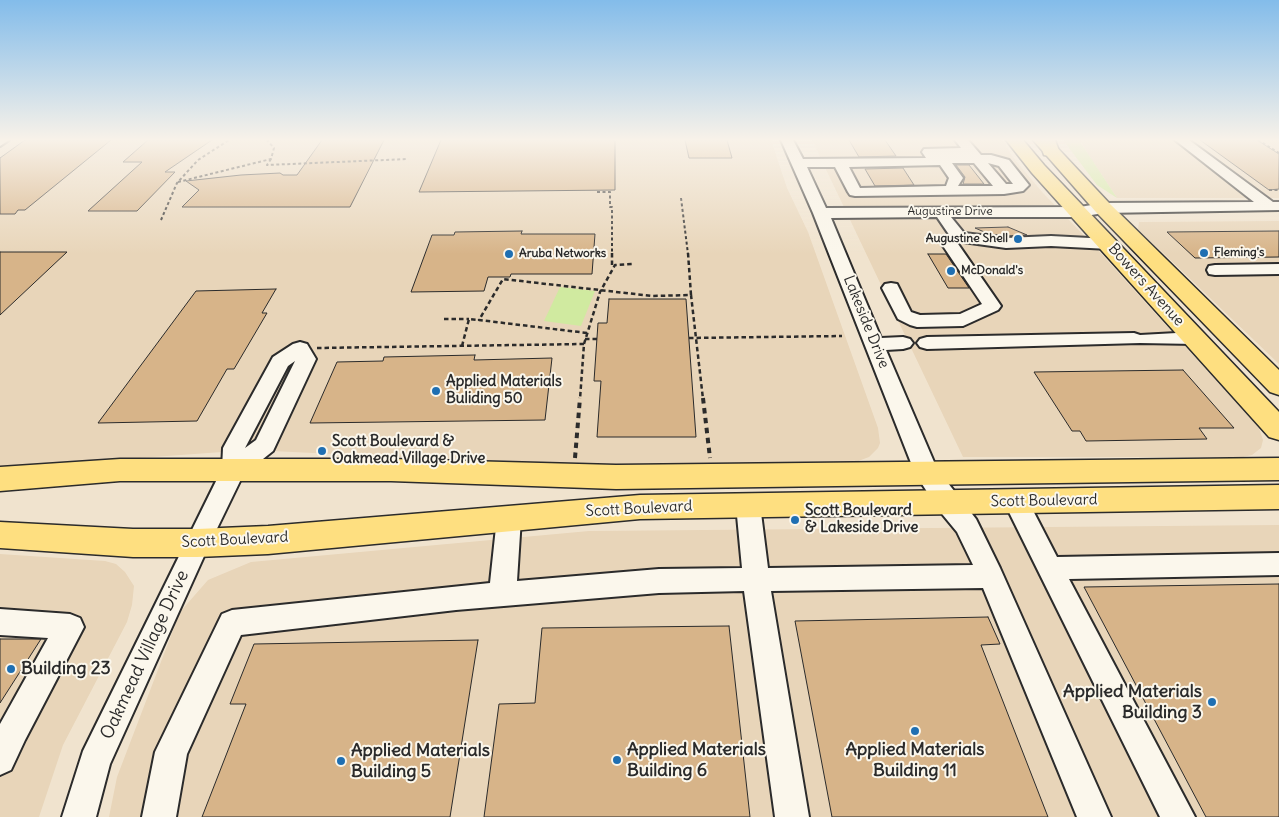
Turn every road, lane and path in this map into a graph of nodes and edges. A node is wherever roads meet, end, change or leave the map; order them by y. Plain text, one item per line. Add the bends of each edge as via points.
1 (182, 178) edge
2 (194, 178) edge
3 (805, 178) edge
4 (848, 178) edge
5 (936, 178) edge
6 (956, 178) edge
7 (994, 178) edge
8 (1016, 178) edge
9 (1047, 178) edge
10 (1077, 178) edge
11 (1233, 178) edge
12 (178, 182) junction
13 (946, 188) junction
14 (1002, 188) junction
15 (597, 192) dead end
16 (681, 198) dead end
17 (1276, 209) edge
18 (940, 212) junction
19 (1013, 212) junction
20 (1080, 212) junction
21 (821, 213) junction
22 (1108, 213) junction
23 (162, 220) dead end
24 (947, 240) dead end
25 (1051, 241) junction
26 (1109, 244) junction
27 (632, 264) dead end
28 (1279, 269) edge
29 (612, 270) junction
30 (1215, 270) dead end
31 (891, 288) dead end
32 (601, 290) junction
33 (691, 295) junction
34 (444, 319) dead end
35 (469, 319) junction
36 (479, 320) junction
37 (587, 333) junction
38 (842, 336) dead end
39 (688, 338) dead end
40 (696, 338) junction
41 (1195, 338) junction
42 (585, 339) junction
43 (597, 339) dead end
44 (903, 343) dead end
45 (927, 343) dead end
46 (584, 344) junction
47 (875, 344) junction
48 (462, 346) junction
49 (300, 348) joint
50 (1279, 386) edge
51 (1279, 430) edge
52 (574, 464) dead end
53 (711, 464) dead end
54 (234, 469) junction
55 (1279, 469) edge
56 (927, 472) junction
57 (0, 478) edge
58 (1279, 497) edge
59 (947, 502) junction
60 (1016, 502) junction
61 (748, 505) junction
62 (509, 518) junction
63 (0, 535) edge
64 (197, 542) junction
65 (1279, 564) edge
66 (1050, 568) junction
67 (991, 576) junction
68 (756, 579) junction
69 (502, 595) junction
70 (0, 622) edge
71 (0, 759) edge
72 (78, 817) edge
73 (159, 817) edge
74 (792, 817) edge
75 (1094, 817) edge
76 (1178, 817) edge

1 - 12 path
2 - 12 path
3 - 21 street, Lakeside Drive
4 - 13 street via 855,192
5 - 13 street
6 - 13 street
7 - 14 street
8 - 14 street via 1022,185 1018,188
9 - 20 main road, Bowers Avenue
10 - 22 main road, Bowers Avenue
11 - 17 street
12 - 23 path
13 - 14 street via 1004,190
15 - 29 path via 610,192
16 - 33 path
17 - 22 street, Augustine Drive
18 - 19 street, Augustine Drive
18 - 21 street, Augustine Drive
18 - 25 street via 959,237 1006,243
19 - 20 street, Augustine Drive
19 - 25 street
20 - 22 street, Augustine Drive
20 - 26 main road, Bowers Avenue
21 - 47 street, Lakeside Drive
22 - 50 main road, Bowers Avenue
24 - 31 street via 997,316 993,319 917,321 904,315
25 - 26 street
26 - 41 main road, Bowers Avenue
27 - 29 path via 615,265
28 - 30 street
29 - 32 path
32 - 33 path via 652,296
32 - 36 path via 503,279
32 - 37 path
33 - 40 path
34 - 35 path
35 - 36 path
35 - 48 path
36 - 37 path
37 - 42 path
38 - 40 path
39 - 40 path
40 - 53 path
41 - 45 street
41 - 51 main road, Bowers Avenue
42 - 43 path
42 - 46 path
44 - 47 street
46 - 48 path
46 - 52 path
47 - 56 street, Lakeside Drive
48 - 49 path
49 - 54 street via 280,362 234,448
54 - 56 main road, Scott Boulevard via 616,477
54 - 57 main road, Scott Boulevard via 120,470
54 - 64 street, Oakmead Village Drive
55 - 56 main road, Scott Boulevard
56 - 59 street, Lakeside Drive
58 - 60 main road, Scott Boulevard
59 - 60 main road, Scott Boulevard
59 - 61 main road, Scott Boulevard
59 - 67 street, Lakeside Drive via 967,526
60 - 66 street
61 - 62 main road, Scott Boulevard via 640,507
61 - 68 street
62 - 64 main road, Scott Boulevard via 268,540
62 - 69 street
63 - 64 main road, Scott Boulevard via 132,543
64 - 72 street, Oakmead Village Drive via 94,762
65 - 66 street
66 - 76 street
67 - 68 street
67 - 75 street, Lakeside Drive
68 - 69 street via 659,581
68 - 74 street
69 - 73 street via 232,623 171,752
70 - 71 street via 70,627

